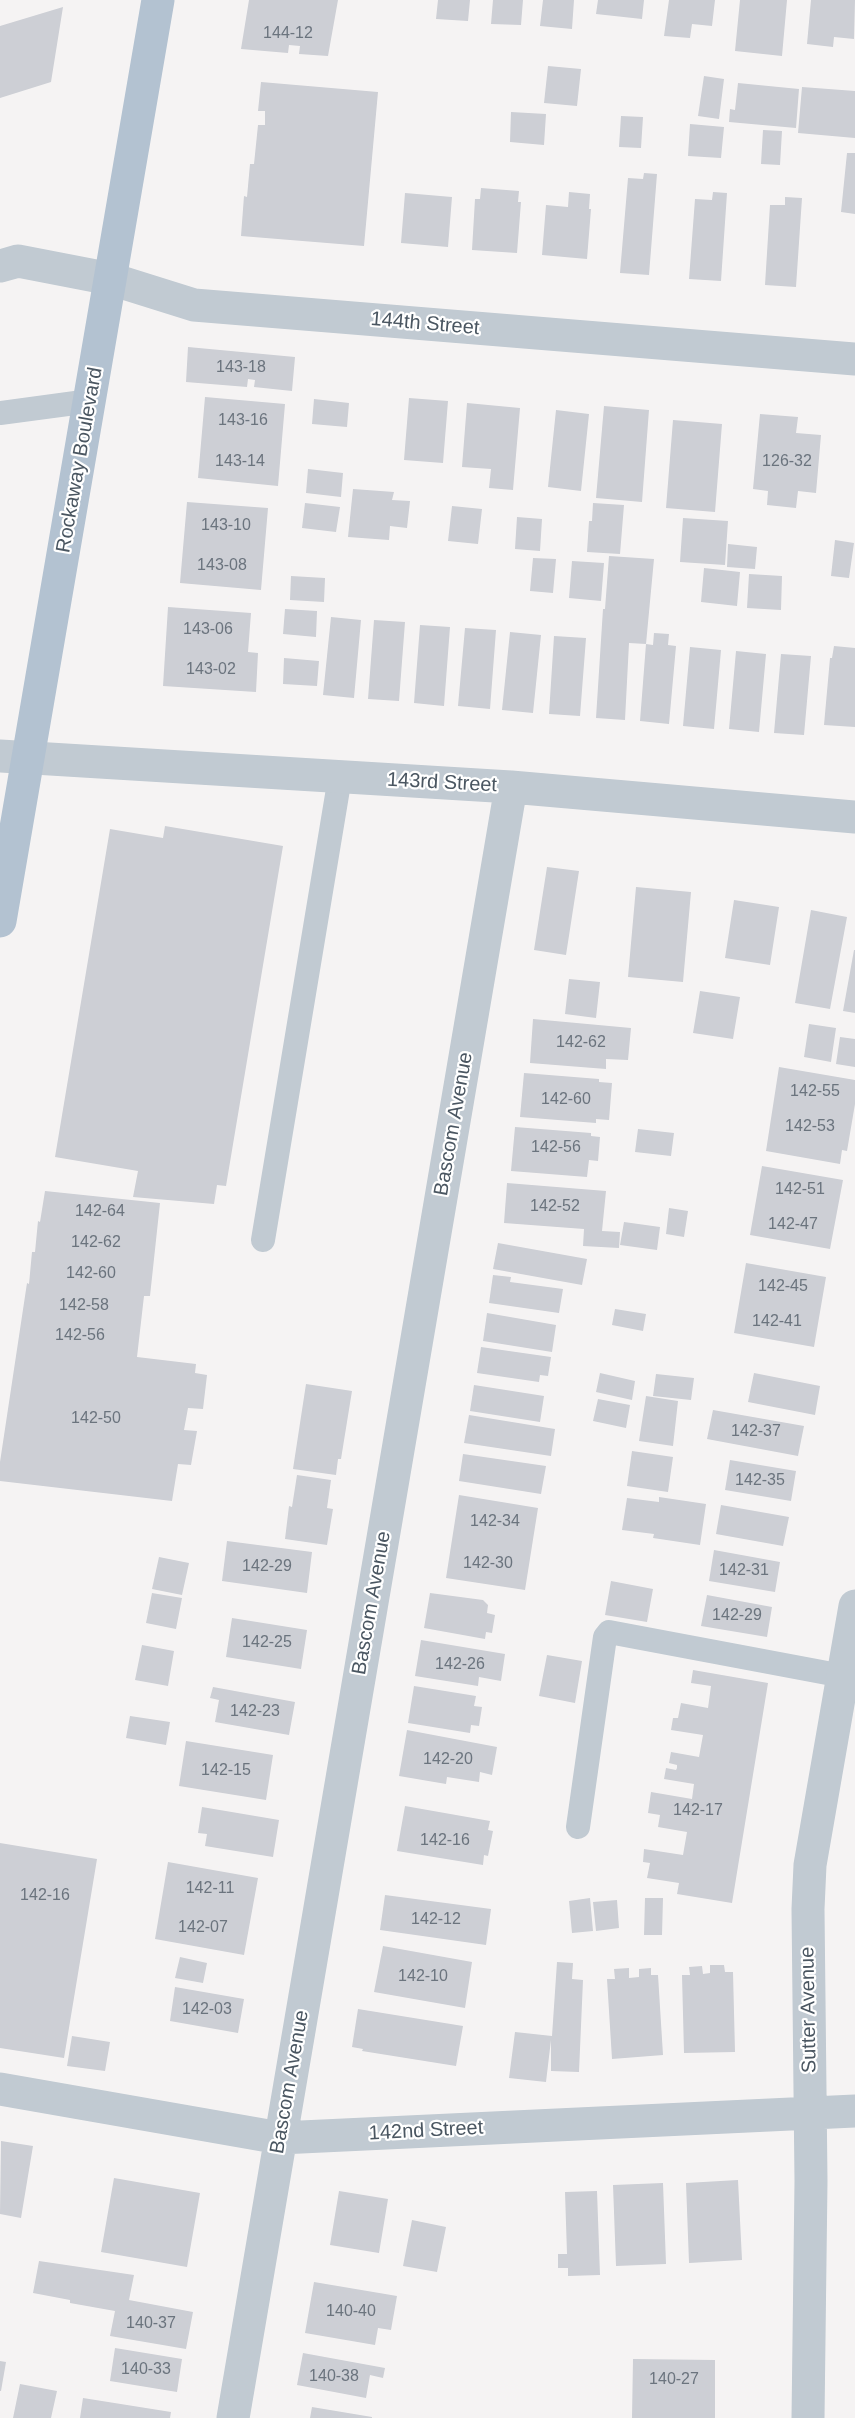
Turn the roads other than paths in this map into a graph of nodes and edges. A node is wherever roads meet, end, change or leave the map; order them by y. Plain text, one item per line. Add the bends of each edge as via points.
1 (158, 0) edge
2 (0, 266) edge
3 (111, 279) junction
4 (855, 359) edge
5 (90, 401) junction
6 (0, 413) edge
7 (14, 756) edge
8 (340, 777) junction
9 (511, 787) junction
10 (855, 817) edge
11 (0, 921) edge
12 (263, 1240) dead end
13 (855, 1606) edge
14 (843, 1676) junction
15 (578, 1827) dead end
16 (0, 2089) edge
17 (855, 2111) edge
18 (810, 2113) junction
19 (280, 2138) junction
20 (232, 2418) edge
21 (808, 2418) edge

1 - 3 main road, Rockaway Boulevard
2 - 3 street, 144th Street via 18,261
3 - 4 street, 144th Street via 194,305
3 - 5 main road, Rockaway Boulevard
5 - 6 lane
5 - 7 main road, Rockaway Boulevard
7 - 8 street, 143rd Street
7 - 11 main road, Rockaway Boulevard
8 - 9 street, 143rd Street
8 - 12 lane
9 - 10 street, 143rd Street
9 - 19 street, Bascom Avenue
13 - 14 street, Sutter Avenue
14 - 15 lane via 609,1632 605,1637
14 - 18 street, Sutter Avenue via 810,1865
16 - 19 street, 142nd Street
17 - 18 street, 142nd Street
18 - 19 street, 142nd Street
18 - 21 street, Sutter Avenue
19 - 20 street, Bascom Avenue

